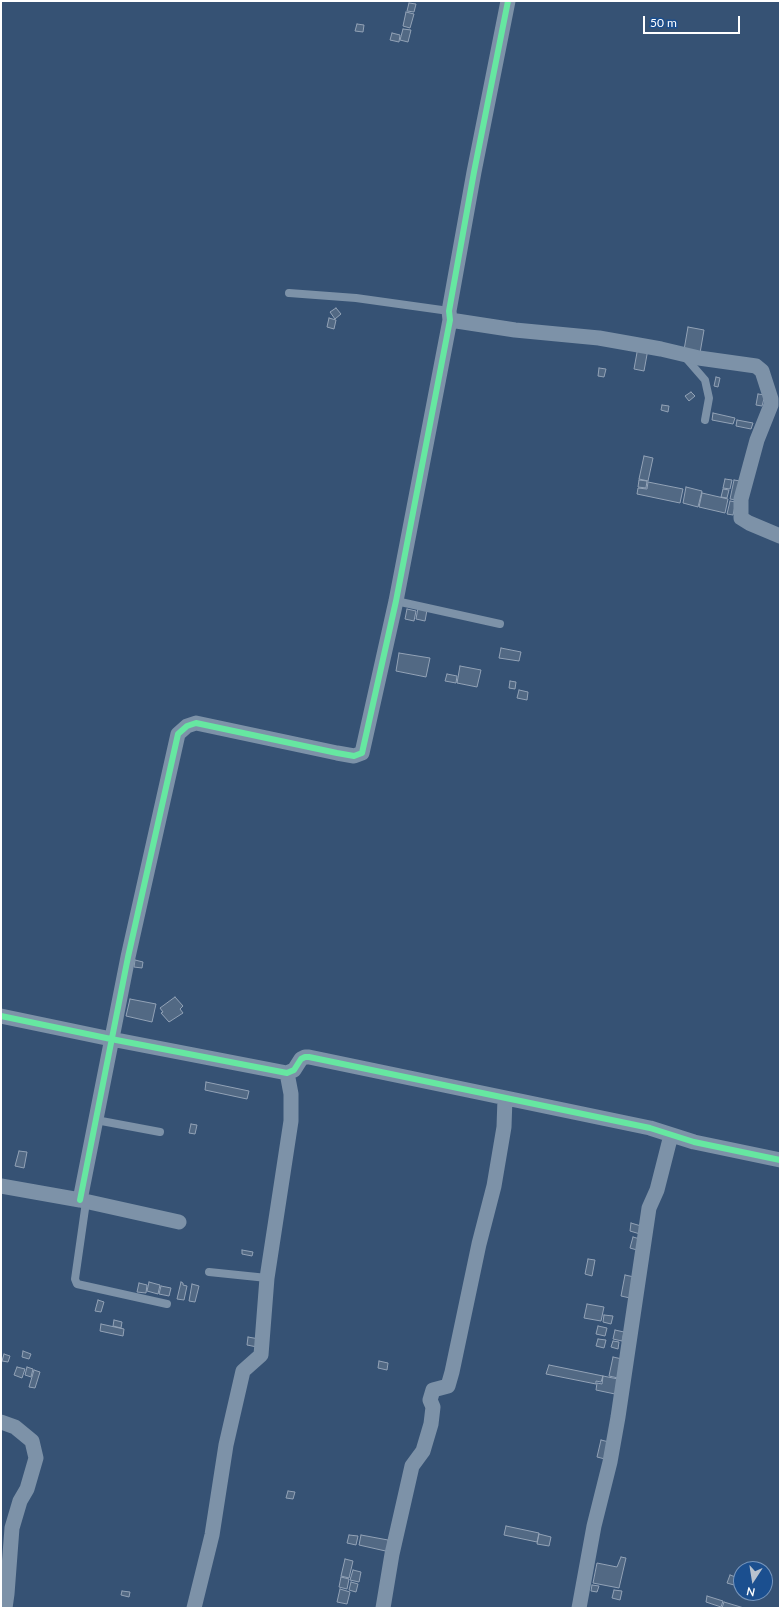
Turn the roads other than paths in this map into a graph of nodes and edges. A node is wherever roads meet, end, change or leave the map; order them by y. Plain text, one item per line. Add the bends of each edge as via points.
1 (508, 1) edge
2 (290, 293) dead end
3 (450, 316) junction
4 (677, 353) junction
5 (776, 404) edge
6 (705, 420) dead end
7 (780, 536) edge
8 (396, 601) junction
9 (500, 624) dead end
10 (1, 1016) edge
11 (111, 1039) junction
12 (294, 1067) junction
13 (505, 1098) junction
14 (96, 1120) junction
15 (160, 1132) dead end
16 (671, 1135) junction
17 (780, 1160) edge
18 (1, 1186) edge
19 (83, 1201) junction
20 (179, 1222) dead end
21 (209, 1272) dead end
22 (267, 1278) junction
23 (167, 1304) dead end
24 (1, 1422) edge
25 (5, 1608) edge
26 (194, 1608) edge
27 (383, 1608) edge
28 (579, 1608) edge

1 - 3 street via 474,172
2 - 3 lane via 356,298
3 - 4 street via 515,330 599,338
3 - 8 street
4 - 5 street via 756,366 762,371 771,399
4 - 6 lane via 687,359 705,380 709,398
5 - 7 street via 757,440 741,499 742,518
8 - 9 lane
8 - 11 street via 362,753 354,756 337,753 196,723 187,726 178,734
10 - 11 street
11 - 12 street
11 - 14 street
12 - 13 street via 309,1057
12 - 22 street via 291,1121
13 - 16 street via 650,1128
13 - 27 street via 504,1127 494,1186 448,1386 433,1390 431,1395 431,1424 423,1451 412,1466
14 - 15 lane
14 - 19 street
16 - 17 street
16 - 28 street via 658,1190 649,1208 618,1417
18 - 19 street
19 - 20 street
19 - 23 lane via 74,1279 77,1284
21 - 22 lane
22 - 26 street via 261,1355 243,1371 226,1445 212,1535
24 - 25 street via 15,1427 32,1441 36,1458 12,1528

